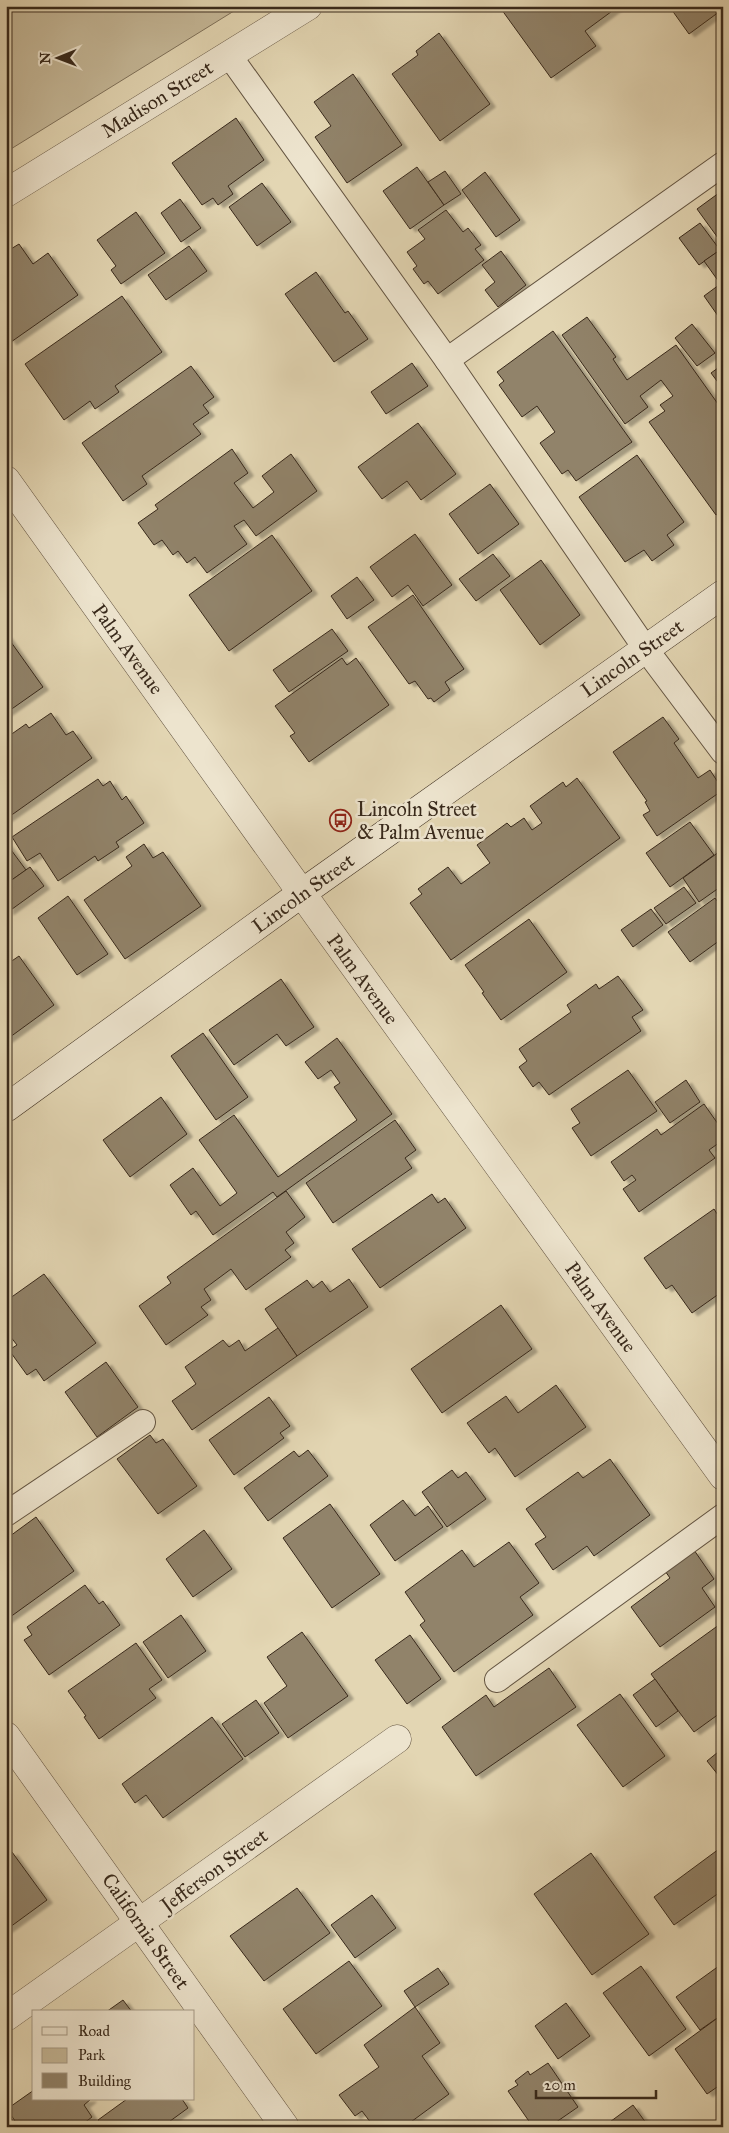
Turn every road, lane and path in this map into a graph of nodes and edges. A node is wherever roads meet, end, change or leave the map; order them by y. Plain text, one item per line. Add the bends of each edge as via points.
1 (308, 6) edge
2 (229, 55) junction
3 (723, 164) edge
4 (6, 193) edge
5 (447, 360) junction
6 (6, 480) edge
7 (723, 594) edge
8 (646, 648) junction
9 (723, 752) edge
10 (302, 893) junction
11 (6, 1108) edge
12 (143, 1422) dead end
13 (723, 1476) edge
14 (6, 1514) edge
15 (723, 1516) edge
16 (497, 1680) dead end
17 (6, 1736) edge
18 (397, 1740) dead end
19 (141, 1922) junction
20 (6, 2017) edge
21 (285, 2127) edge

1 - 2 street, Madison Street
2 - 4 street, Madison Street
2 - 5 lane
3 - 5 lane
5 - 8 lane
6 - 10 street, Palm Avenue
7 - 8 street, Lincoln Street
8 - 9 lane
8 - 10 street, Lincoln Street
10 - 11 street, Lincoln Street
10 - 13 street, Palm Avenue
12 - 14 lane
15 - 16 lane
17 - 19 street, California Street
18 - 19 street, Jefferson Street
19 - 20 street, Jefferson Street
19 - 21 street, California Street

